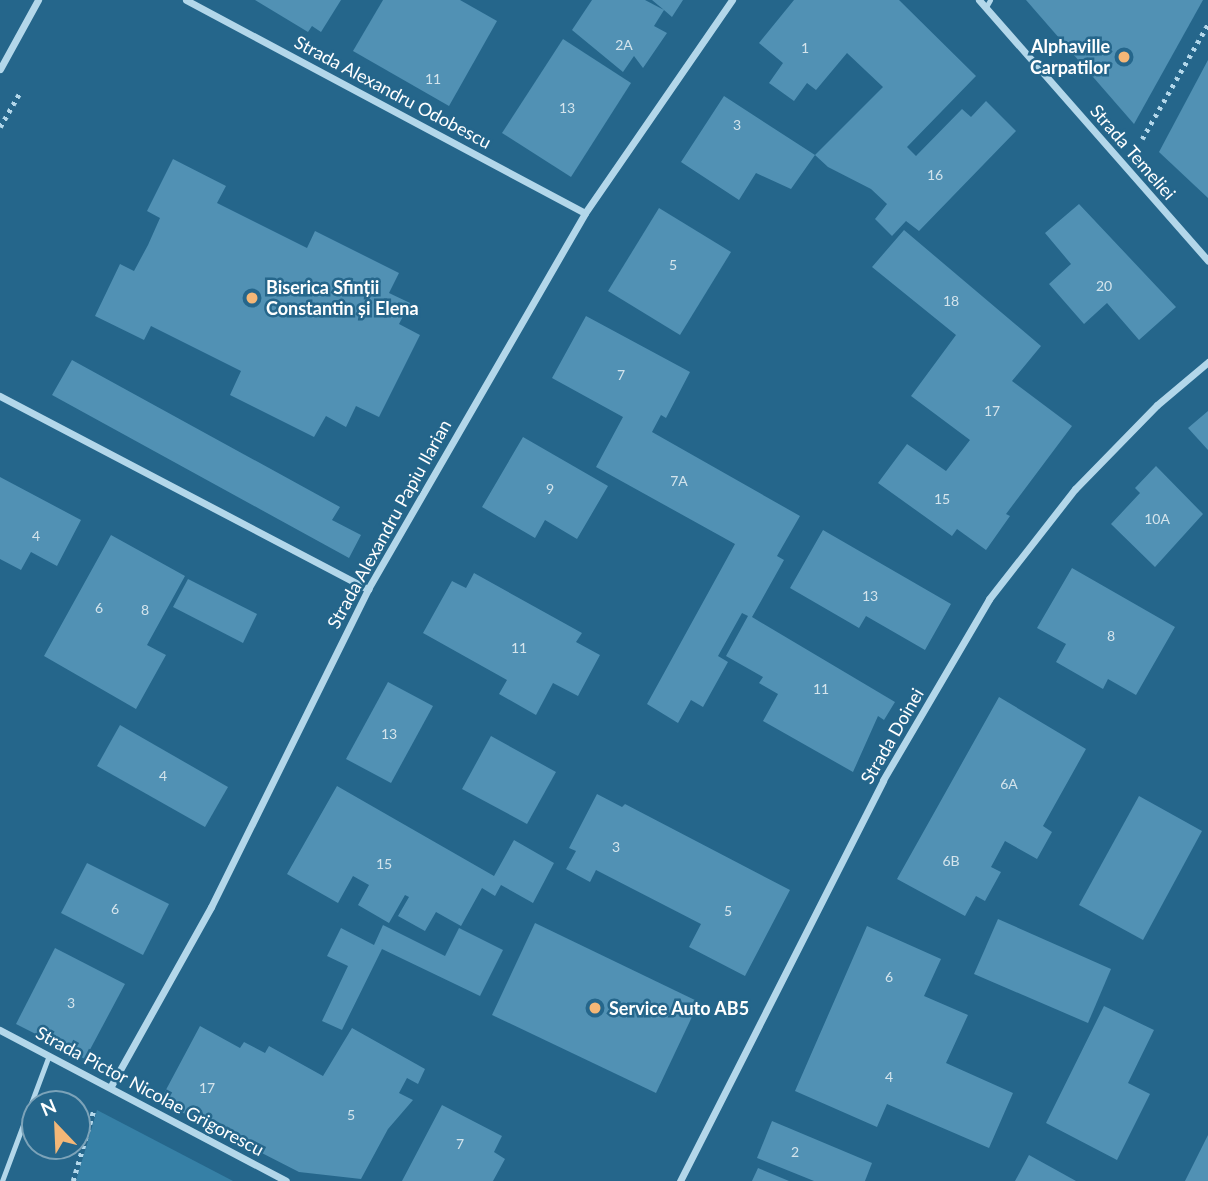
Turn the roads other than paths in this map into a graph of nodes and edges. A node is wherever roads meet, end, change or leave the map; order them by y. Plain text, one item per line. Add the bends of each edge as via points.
1 (38, 0) edge
2 (186, 0) edge
3 (732, 0) edge
4 (979, 0) edge
5 (988, 4) edge
6 (0, 69) edge
7 (585, 213) junction
8 (1208, 261) edge
9 (1208, 362) edge
10 (0, 396) edge
11 (368, 589) junction
12 (0, 1030) edge
13 (49, 1055) junction
14 (111, 1086) junction
15 (2, 1181) edge
16 (286, 1181) edge
17 (680, 1181) edge

1 - 6 street
2 - 7 street, Strada Alexandru Odobescu
3 - 7 street, Strada Alexandru Papiu Ilarian
4 - 5 street, Strada Temeliei
5 - 8 street, Strada Temeliei
7 - 11 street, Strada Alexandru Papiu Ilarian
9 - 17 street, Strada Doinei via 1157,405 1075,489 989,599 883,780
10 - 11 street
11 - 14 street, Strada Alexandru Papiu Ilarian via 211,908
12 - 13 street, Strada Pictor Nicolae Grigorescu
13 - 14 street, Strada Pictor Nicolae Grigorescu
13 - 15 lane
14 - 16 street, Strada Pictor Nicolae Grigorescu

